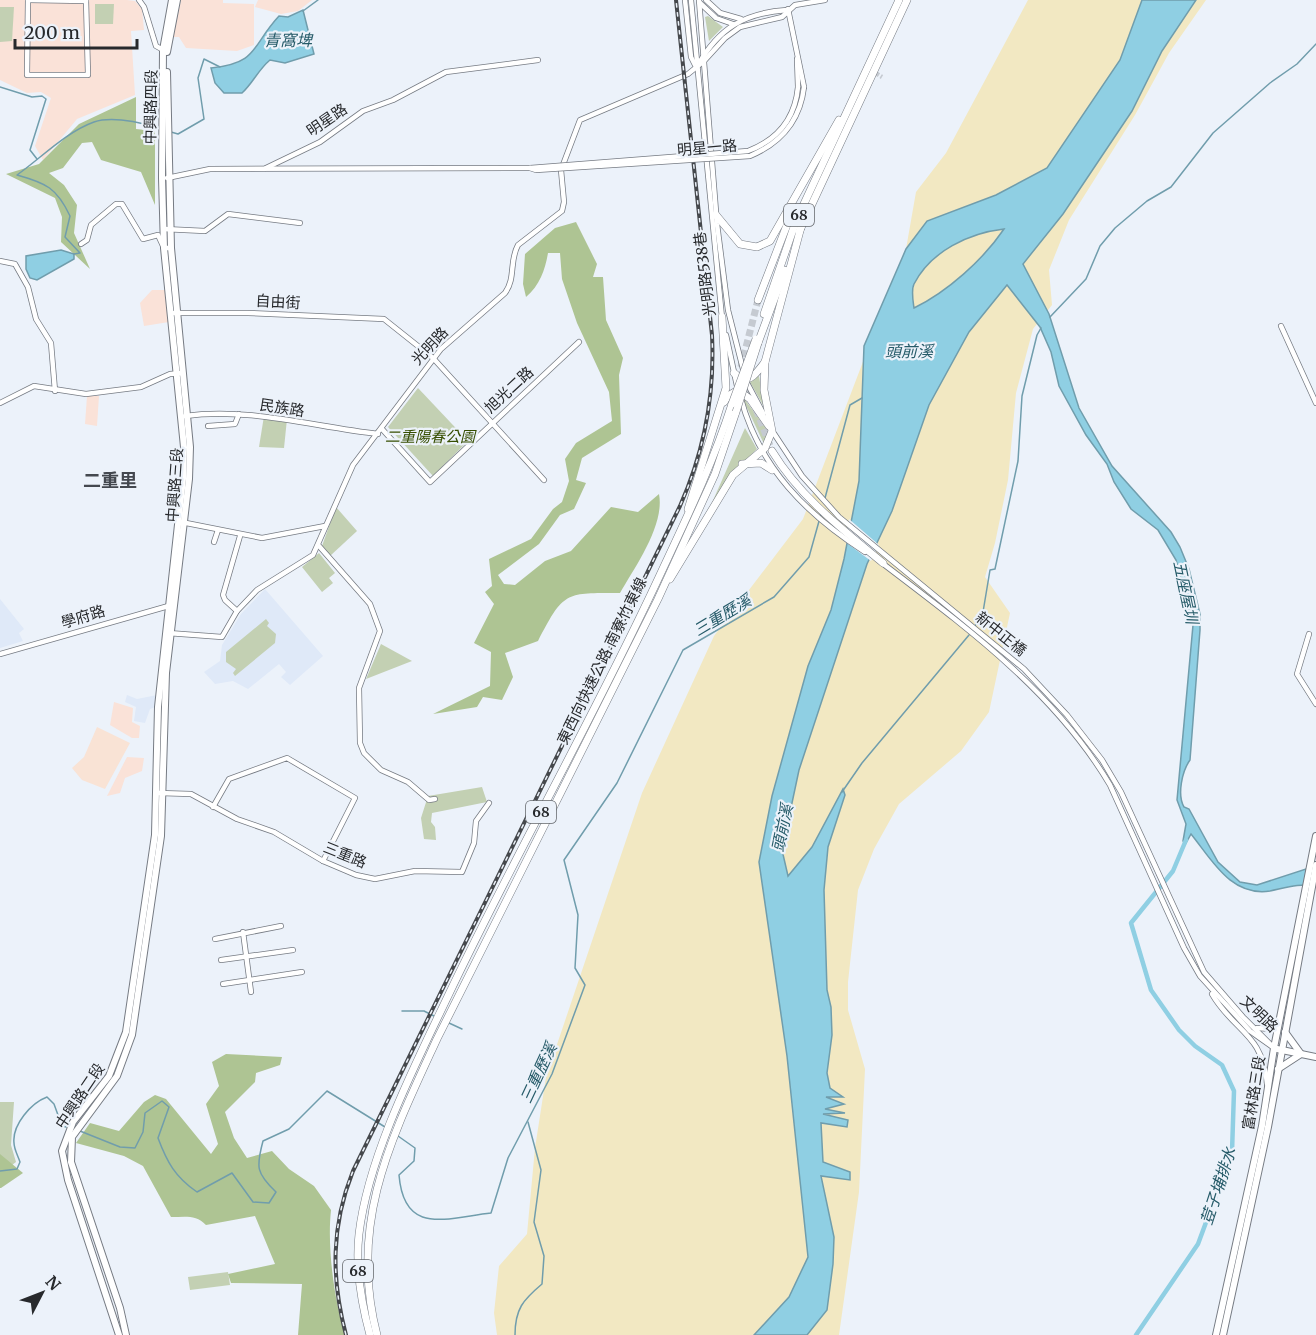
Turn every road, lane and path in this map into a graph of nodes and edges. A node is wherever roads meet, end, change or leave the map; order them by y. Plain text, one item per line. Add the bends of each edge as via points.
1 (28, 0) edge
2 (139, 0) edge
3 (172, 0) edge
4 (177, 0) edge
5 (685, 0) edge
6 (691, 0) edge
7 (706, 0) edge
8 (825, 0) edge
9 (899, 0) edge
10 (907, 0) edge
11 (86, 1) edge
12 (699, 1) edge
13 (788, 9) junction
14 (749, 18) junction
15 (732, 24) junction
16 (747, 25) junction
17 (165, 51) junction
18 (704, 58) junction
19 (538, 60) dead end
20 (696, 68) junction
21 (855, 94) junction
22 (266, 168) junction
23 (162, 178) junction
24 (170, 178) junction
25 (802, 187) junction
26 (717, 216) junction
27 (300, 223) dead end
28 (801, 228) junction
29 (167, 229) junction
30 (81, 244) dead end
31 (168, 248) junction
32 (0, 261) edge
33 (758, 300) tunnel mouth
34 (174, 313) junction
35 (722, 317) junction
36 (1281, 326) dead end
37 (757, 341) junction
38 (579, 342) dead end
39 (434, 358) junction
40 (765, 362) junction
41 (180, 373) junction
42 (734, 373) junction
43 (746, 380) junction
44 (738, 390) junction
45 (55, 391) junction
46 (0, 403) edge
47 (1316, 403) edge
48 (721, 406) junction
49 (239, 414) junction
50 (185, 416) junction
51 (492, 423) junction
52 (208, 426) dead end
53 (382, 429) junction
54 (772, 431) junction
55 (378, 434) junction
56 (763, 450) junction
57 (772, 451) tunnel mouth
58 (742, 464) junction
59 (772, 470) junction
60 (544, 480) dead end
61 (181, 522) junction
62 (326, 526) junction
63 (218, 530) junction
64 (240, 536) junction
65 (677, 538) junction
66 (214, 542) dead end
67 (319, 546) junction
68 (883, 563) junction
69 (658, 599) junction
70 (172, 605) junction
71 (237, 611) junction
72 (168, 633) junction
73 (1309, 634) dead end
74 (0, 654) edge
75 (1316, 704) edge
76 (160, 793) junction
77 (435, 799) dead end
78 (489, 803) dead end
79 (213, 807) junction
80 (1316, 838) edge
81 (323, 861) junction
82 (1316, 865) edge
83 (1309, 890) junction
84 (1167, 894) joint
85 (1162, 898) joint
86 (281, 926) dead end
87 (243, 932) junction
88 (215, 939) dead end
89 (293, 950) dead end
90 (246, 957) junction
91 (221, 960) dead end
92 (302, 972) dead end
93 (250, 980) junction
94 (1291, 983) junction
95 (223, 984) dead end
96 (1211, 991) junction
97 (251, 992) dead end
98 (1280, 1023) junction
99 (1254, 1027) junction
100 (1285, 1031) junction
101 (1274, 1048) junction
102 (1281, 1050) junction
103 (1301, 1054) junction
104 (1316, 1058) edge
105 (1278, 1069) junction
106 (1267, 1085) junction
107 (410, 1088) junction
108 (84, 1201) junction
109 (76, 1203) junction
110 (368, 1207) junction
111 (119, 1335) edge
112 (126, 1335) edge
113 (370, 1335) edge
114 (377, 1335) edge
115 (1216, 1335) edge
116 (1223, 1335) edge

1 - 11 street
1 - 11 street via 27,75 88,75
2 - 17 street via 156,46
3 - 17 main road, 中興路四段
4 - 17 main road, 中興路四段
5 - 20 street via 691,57
6 - 20 street
7 - 14 street via 728,17
8 - 13 street, 光明路
9 - 21 highway, 東西向快速公路 南寮竹東線 / 68
10 - 28 highway, 東西向快速公路 南寮竹東線 / 68
12 - 15 street via 716,18
12 - 18 street, 光明路538巷
13 - 14 street, 光明路
13 - 16 street, 光明路 via 782,17
13 - 22 street, 明星一路, bridge via 801,87 799,109 789,128 771,146 750,156 536,170
14 - 15 street, 光明路
15 - 16 street
15 - 18 street, 光明路
16 - 18 street, 光明路 via 725,38
17 - 23 main road, 中興路四段
17 - 24 main road, 中興路四段
18 - 20 street, 光明路
18 - 26 street, 光明路538巷
19 - 22 street, 明星路 via 446,72 363,111 320,142
20 - 35 street, 光明路538巷
20 - 39 street, 光明路 via 588,114 577,123 561,170 562,211 518,245 513,253 511,284 505,293
21 - 25 highway
21 - 37 highway, 東西向快速公路 南寮竹東線 / 68 via 796,221
22 - 24 street, 明星路 via 210,169
23 - 24 street, 明星路
23 - 29 main road, 中興路三段
24 - 29 main road, 中興路三段
25 - 26 highway via 776,234 762,246 740,244
25 - 33 highway
26 - 43 street, 光明路538巷 via 728,310
27 - 29 street via 228,214 205,231
28 - 37 highway, 東西向快速公路 南寮竹東線 / 68
28 - 40 highway
29 - 31 main road, 中興路三段
30 - 31 street via 87,240 92,225 116,204 126,209 142,239 158,235
31 - 34 main road, 中興路三段
32 - 45 street via 15,264 28,287 36,319 51,343
34 - 39 street, 自由街 via 384,319
34 - 41 main road, 中興路三段
35 - 42 street, 光明路538巷
35 - 48 highway via 726,380
36 - 47 street
37 - 65 highway, 東西向快速公路 南寮竹東線 / 68, bridge via 701,492
37 - 69 highway, 東西向快速公路 南寮竹東線 / 68, bridge via 715,474
38 - 51 street, 旭光二路
39 - 51 street
39 - 53 street, 光明路
40 - 43 highway
40 - 54 highway
41 - 45 street via 141,387 86,394
41 - 50 main road, 中興路三段
42 - 43 highway
42 - 44 street, 光明路538巷
43 - 54 street, 光明路538巷
44 - 48 highway
44 - 54 highway via 750,399
44 - 56 street, 光明路538巷
45 - 46 street via 34,386
48 - 65 highway via 705,464
49 - 50 street, 民族路 via 209,412
49 - 52 street via 235,424
49 - 55 street, 民族路
50 - 61 main road, 中興路三段 via 189,479
51 - 53 street, 旭光二路 via 430,482
51 - 60 street
53 - 55 street, 光明路
54 - 56 highway
54 - 84 street, 新中正橋 via 802,476 839,517 1024,669 1054,700 1112,777
55 - 62 street, 光明路 via 353,465
56 - 58 highway
56 - 59 street, 光明路538巷
57 - 68 highway via 814,505
58 - 59 highway via 761,463
58 - 69 highway
59 - 68 street, 新中正橋 via 830,528
61 - 63 street
61 - 70 main road, 中興路三段
62 - 64 street via 277,538
62 - 67 street, 光明路
63 - 64 street
63 - 66 street
64 - 71 street via 223,595
65 - 107 highway, 東西向快速公路 南寮竹東線 / 68 via 600,699 467,956
67 - 71 street, 光明路 via 303,563 257,590
67 - 77 street via 370,604 378,621 380,637 359,688 358,733 364,753 381,770 408,782 429,800
68 - 85 street, 新中正橋 via 1012,667 1060,716 1110,785
69 - 107 highway, 東西向快速公路 南寮竹東線 / 68
70 - 72 main road, 中興路三段
70 - 74 street, 學府路
71 - 72 street, 光明路 via 222,638
72 - 76 main road, 中興路三段
73 - 75 street via 1297,674
76 - 79 street, 三重路 via 191,794
76 - 108 main road, 中興路二段 via 161,836 145,960 128,1049 117,1076 72,1137 71,1162
76 - 109 main road, 中興路二段 via 126,1032 109,1076 73,1122 63,1144 64,1165
78 - 81 street, 三重路 via 476,821 474,843 462,872 415,872 375,879
79 - 81 street, 三重路 via 274,832
79 - 81 street via 229,779 287,758 355,798
80 - 83 main road
82 - 83 main road
83 - 94 main road, 富林路三段
84 - 99 street, 文明路 via 1209,979
85 - 96 street, 文明路 via 1184,948
86 - 87 street
87 - 88 street
87 - 90 street
89 - 90 street
90 - 91 street
90 - 93 street
92 - 93 street
93 - 95 street
93 - 97 street
94 - 98 main road, 富林路三段
94 - 100 main road, 富林路三段
96 - 101 street, 文明路 via 1250,1031
96 - 106 street via 1260,1052
98 - 99 street via 1271,1029
98 - 101 main road, 富林路三段
99 - 101 street, 文明路
100 - 102 main road, 富林路三段
100 - 103 main road
101 - 102 main road
101 - 106 main road, 富林路三段
102 - 103 main road
102 - 105 main road, 富林路三段
103 - 104 main road
103 - 105 main road
105 - 116 main road, 富林路三段
106 - 115 main road, 富林路三段 via 1262,1126
107 - 110 highway, 東西向快速公路 南寮竹東線 / 68
108 - 109 main road
108 - 112 main road, 中興路二段
109 - 111 main road, 中興路二段
110 - 113 highway, 東西向快速公路 南寮竹東線 / 68 via 359,1235 358,1268
110 - 114 highway, 東西向快速公路 南寮竹東線 / 68 via 368,1301

